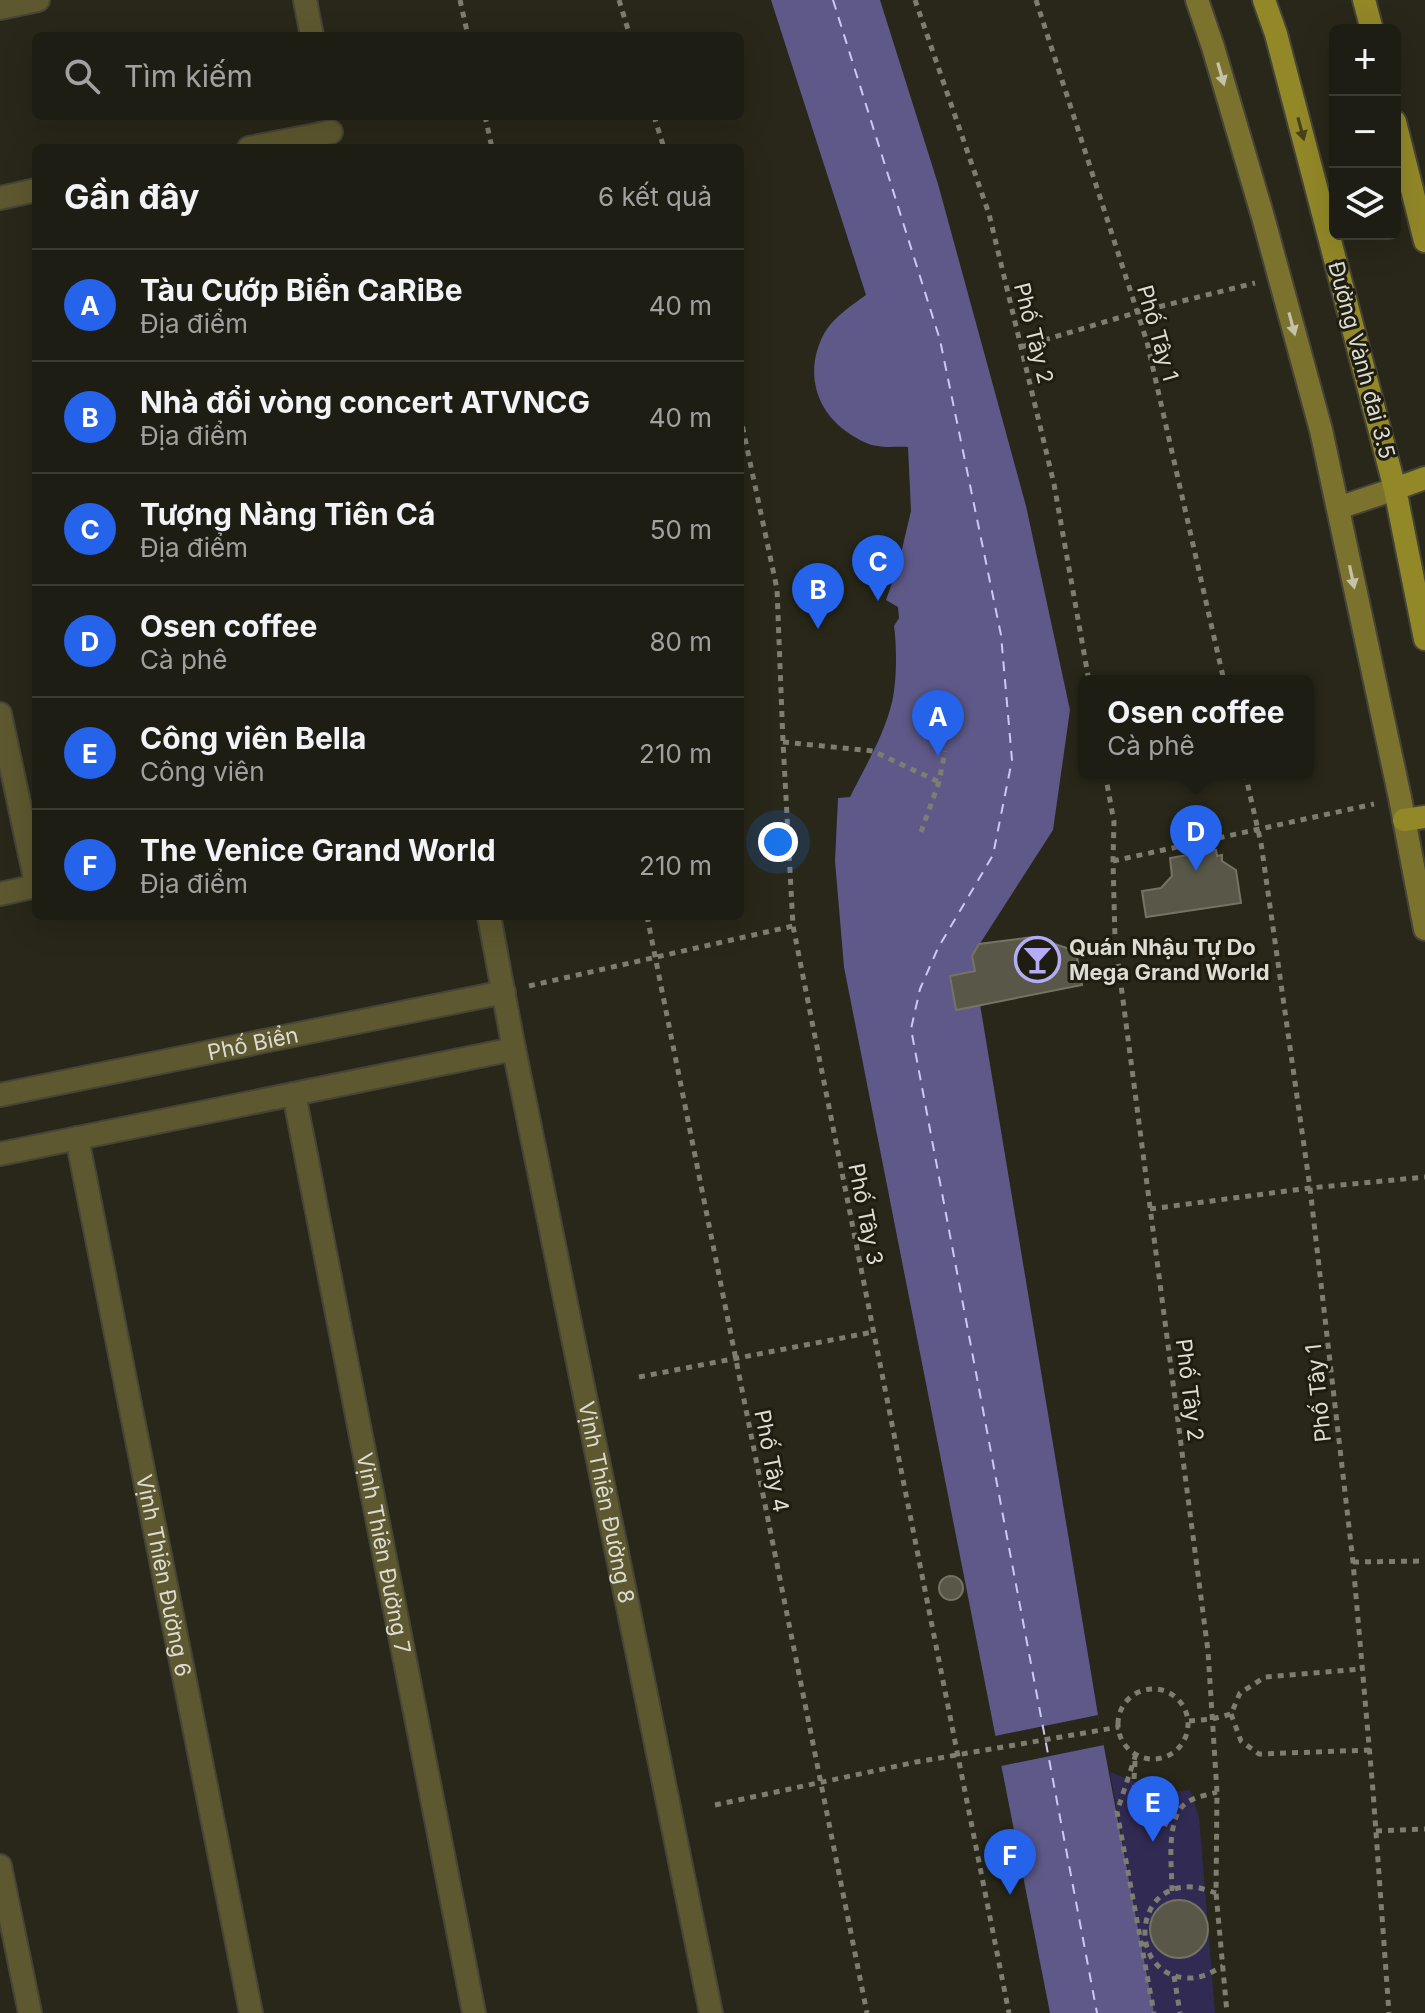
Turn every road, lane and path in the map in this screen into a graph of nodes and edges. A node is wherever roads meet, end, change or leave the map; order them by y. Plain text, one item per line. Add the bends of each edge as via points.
1 (38, 0) edge
2 (305, 0) edge
3 (460, 0) edge
4 (619, 0) edge
5 (915, 0) edge
6 (1036, 0) edge
7 (1197, 0) edge
8 (1264, 0) edge
9 (1364, 0) edge
10 (0, 8) edge
11 (1370, 24) edge
12 (311, 32) edge
13 (467, 32) edge
14 (629, 32) edge
15 (486, 120) edge
16 (655, 120) edge
17 (331, 132) edge
18 (270, 144) edge
19 (491, 144) edge
20 (663, 144) edge
21 (1401, 146) edge
22 (32, 191) edge
23 (0, 198) edge
24 (1425, 241) edge
25 (1279, 277) junction
26 (1138, 312) junction
27 (1021, 347) junction
28 (744, 434) edge
29 (1425, 478) edge
30 (1395, 489) junction
31 (1338, 508) junction
32 (1425, 639) edge
33 (1088, 675) edge
34 (1223, 675) edge
35 (0, 714) edge
36 (783, 742) junction
37 (945, 751) dead end
38 (1106, 779) edge
39 (1246, 779) edge
40 (939, 782) junction
41 (1410, 812) edge
42 (1258, 829) junction
43 (921, 832) dead end
44 (1113, 861) junction
45 (32, 865) edge
46 (32, 885) edge
47 (0, 894) edge
48 (490, 920) edge
49 (648, 920) edge
50 (793, 926) junction
51 (1425, 929) edge
52 (655, 958) junction
53 (504, 992) junction
54 (514, 1049) junction
55 (294, 1094) junction
56 (0, 1095) edge
57 (77, 1138) junction
58 (0, 1154) edge
59 (1425, 1177) edge
60 (1310, 1188) junction
61 (1150, 1209) junction
62 (873, 1332) junction
63 (735, 1359) junction
64 (639, 1377) dead end
65 (1425, 1561) edge
66 (1353, 1562) junction
67 (1362, 1669) junction
68 (1231, 1714) junction
69 (1212, 1719) junction
70 (1189, 1721) junction
71 (1119, 1727) junction
72 (1370, 1750) junction
73 (1136, 1754) junction
74 (957, 1755) junction
75 (820, 1783) junction
76 (1217, 1792) junction
77 (715, 1805) dead end
78 (1172, 1828) junction
79 (1425, 1829) edge
80 (1376, 1831) junction
81 (0, 1866) edge
82 (1172, 1891) junction
83 (1216, 1893) junction
84 (1223, 1966) junction
85 (1174, 1976) junction
86 (30, 2013) edge
87 (251, 2013) edge
88 (474, 2013) edge
89 (711, 2013) edge
90 (867, 2013) edge
91 (1009, 2013) edge
92 (1154, 2013) edge
93 (1180, 2013) edge
94 (1227, 2013) edge
95 (1389, 2013) edge

1 - 10 street
2 - 12 street
3 - 13 path
4 - 14 path
5 - 27 path, Phố Tây 2 via 989,214
6 - 26 path, Phố Tây 1
7 -> 25 main road
8 -> 30 main road, Đường Vành đai 3.5
9 - 11 main road
15 - 19 path
16 - 20 path
17 - 18 street
21 - 24 main road
22 - 23 street
25 - 26 path
25 -> 31 main road
26 - 27 path
26 - 34 path, Phố Tây 1
27 - 33 path, Phố Tây 2 via 1054,484
28 - 36 path, Phố Tây 3 via 777,589
29 - 30 main road
30 - 31 main road
30 - 32 main road, Đường Vành đai 3.5
31 -> 41 main road
35 - 45 street
36 - 40 path via 873,751
36 - 50 path, Phố Tây 3
37 - 40 path
38 - 44 path, Phố Tây 2 via 1114,822
39 - 42 path, Phố Tây 1
40 - 43 path
41 - 42 path
41 - 51 main road
42 - 44 path
42 - 60 path, Phố Tây 1
44 - 61 path, Phố Tây 2 via 1115,939
46 - 47 street
48 - 53 street, Vịnh Thiên Đường 8
49 - 52 path, Phố Tây 4
50 - 52 path
50 - 62 path, Phố Tây 3
52 - 53 path
52 - 63 path, Phố Tây 4
53 - 54 street, Vịnh Thiên Đường 8
53 - 56 street, Phố Biển
54 - 55 street
54 - 89 street, Vịnh Thiên Đường 8
55 - 57 street
55 - 88 street, Vịnh Thiên Đường 7
57 - 58 street
57 - 87 street, Vịnh Thiên Đường 6
59 - 60 path
60 - 61 path
60 - 66 path, Phố Tây 1
61 - 69 path, Phố Tây 2 via 1208,1651
62 - 63 path
62 - 74 path, Phố Tây 3
63 - 64 path
63 - 75 path, Phố Tây 4
65 - 66 path
66 - 67 path, Phố Tây 1
67 - 68 path via 1265,1677 1240,1693
67 - 72 path, Phố Tây 1
68 - 69 path
68 - 72 path via 1241,1741 1259,1754
69 - 70 path
69 - 76 path, Phố Tây 2
70 - 71 path via 1180,1700 1148,1689 1127,1699
70 - 73 path via 1188,1733 1175,1752 1153,1760
71 - 73 path via 1123,1743
71 - 74 path
72 - 80 path, Phố Tây 1
73 - 78 path via 1134,1788 1151,1814
73 - 92 path via 1117,1812
74 - 75 path
74 - 91 path, Phố Tây 3
75 - 77 path
75 - 90 path, Phố Tây 4
76 - 78 path via 1189,1801
76 - 83 path, Phố Tây 2
78 - 82 path
79 - 80 path
80 - 95 path, Phố Tây 1
81 - 86 street
82 - 83 path via 1193,1887
82 - 85 path via 1154,1904 1144,1931 1152,1959
83 - 84 path, Phố Tây 2
84 - 85 path via 1205,1976
84 - 94 path, Phố Tây 2
85 - 93 path

